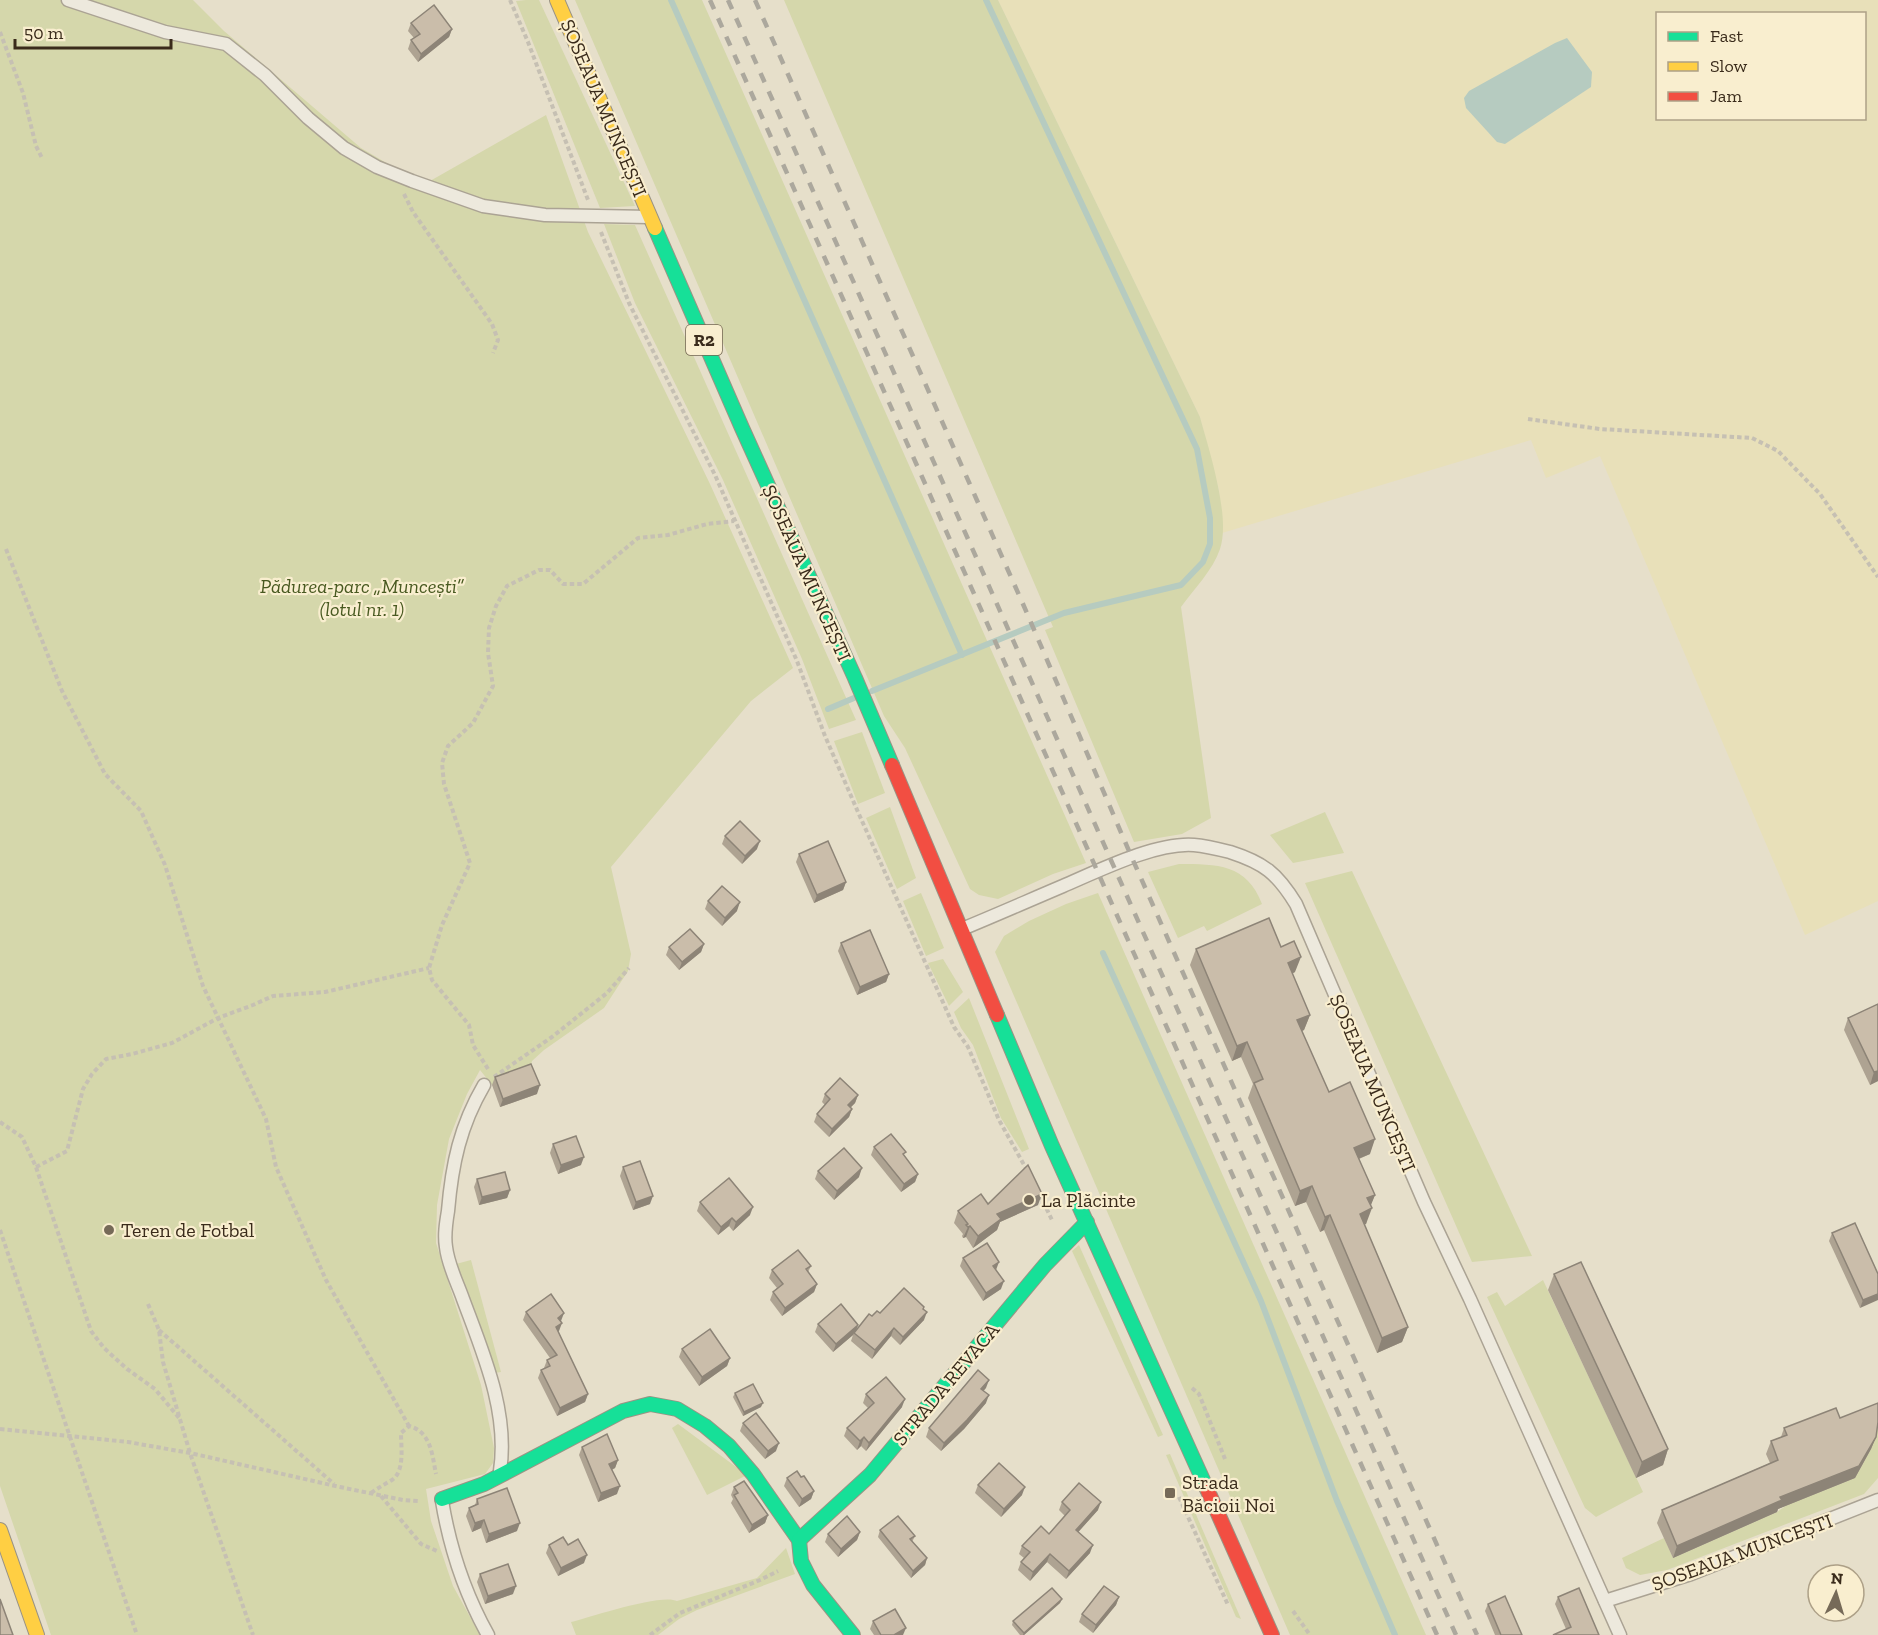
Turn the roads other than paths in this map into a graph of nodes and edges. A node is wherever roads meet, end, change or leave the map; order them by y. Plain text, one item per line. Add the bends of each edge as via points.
1 (68, 0) edge
2 (557, 0) edge
3 (650, 217) junction
4 (961, 930) junction
5 (484, 1085) dead end
6 (1087, 1222) junction
7 (500, 1476) junction
8 (442, 1499) joint
9 (1878, 1500) edge
10 (0, 1530) edge
11 (799, 1540) junction
12 (1605, 1601) junction
13 (1268, 1631) edge
14 (37, 1635) edge
15 (488, 1635) edge
16 (853, 1635) edge
17 (1620, 1635) edge

1 - 3 lane, ȘOSEAUA MUNCEȘTI via 165,32 226,44 266,75 344,148 404,178 483,206 545,215
2 - 3 main road, ȘOSEAUA MUNCEȘTI / R2
3 - 4 main road, ȘOSEAUA MUNCEȘTI / R2 via 855,678
4 - 6 main road, ȘOSEAUA MUNCEȘTI / R2
4 - 12 lane, ȘOSEAUA MUNCEȘTI via 1098,871 1178,846 1216,848 1248,858 1266,867 1282,882 1296,904 1424,1202
5 - 7 lane via 459,1140 445,1237 448,1259 493,1385 502,1455
6 - 11 main road, STRADA REVACA via 1045,1265 870,1475
6 - 13 main road, ȘOSEAUA MUNCEȘTI / R2 via 1241,1562
7 - 8 main road
7 - 11 main road via 624,1411 663,1405 705,1426 729,1446
8 - 15 lane via 459,1572
9 - 12 lane, ȘOSEAUA MUNCEȘTI via 1691,1574
10 - 14 main road
11 - 16 main road via 801,1561 813,1585
12 - 17 lane, ȘOSEAUA MUNCEȘTI

